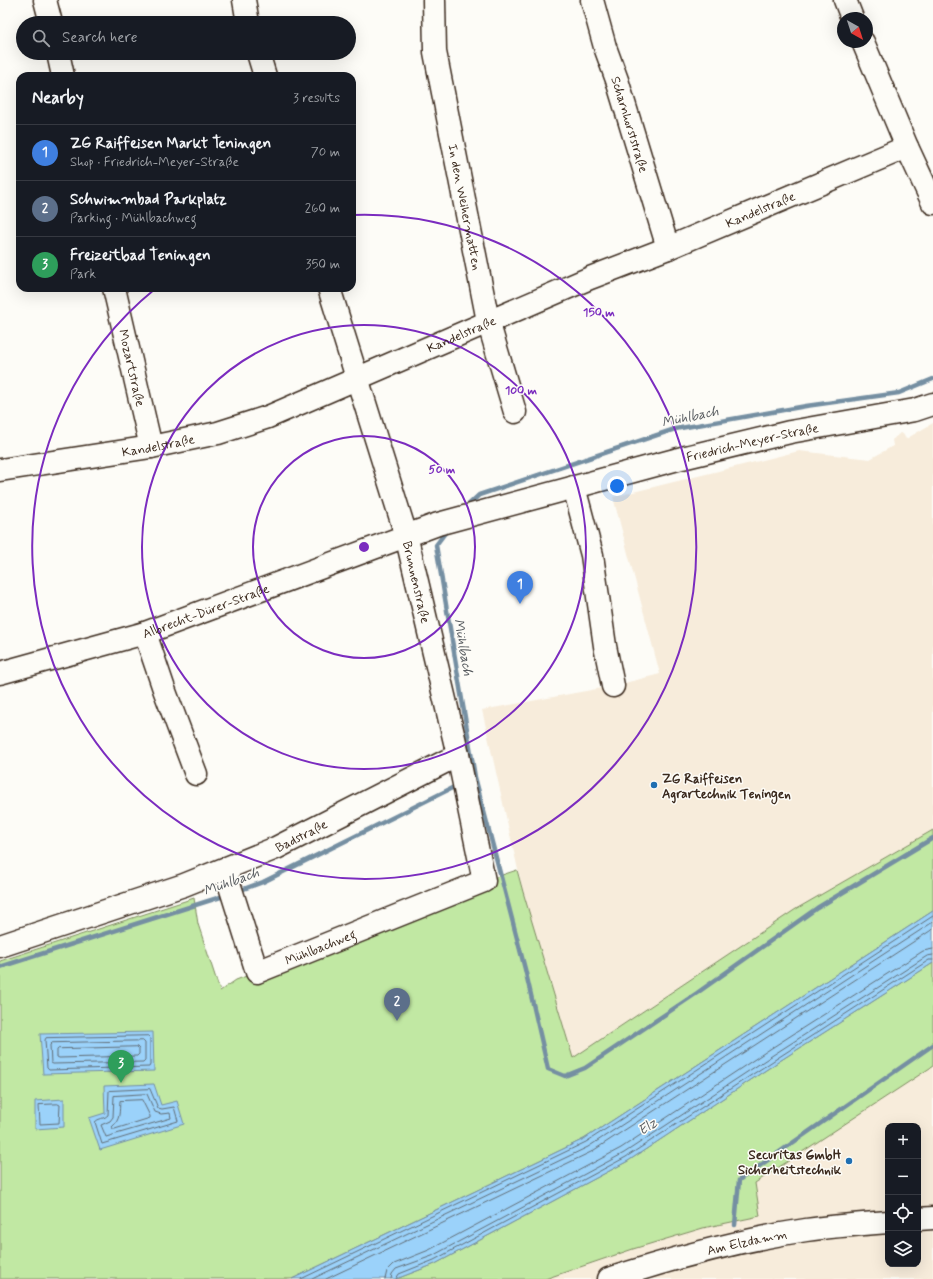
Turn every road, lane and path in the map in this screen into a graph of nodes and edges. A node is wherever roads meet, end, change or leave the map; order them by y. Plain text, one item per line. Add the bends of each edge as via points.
1 (45, 0) edge
2 (244, 0) edge
3 (434, 0) edge
4 (592, 0) edge
5 (845, 0) edge
6 (850, 12) edge
7 (49, 16) edge
8 (247, 16) edge
9 (866, 48) edge
10 (60, 60) edge
11 (260, 60) edge
12 (62, 72) edge
13 (264, 72) edge
14 (907, 147) junction
15 (933, 203) edge
16 (668, 248) junction
17 (115, 292) edge
18 (330, 292) edge
19 (488, 321) junction
20 (356, 379) junction
21 (933, 404) edge
22 (515, 412) dead end
23 (151, 447) junction
24 (0, 470) edge
25 (574, 488) junction
26 (406, 535) junction
27 (145, 633) junction
28 (0, 673) edge
29 (613, 686) dead end
30 (460, 764) junction
31 (196, 774) dead end
32 (227, 876) junction
33 (484, 881) joint
34 (0, 946) edge
35 (933, 1218) edge
36 (921, 1220) edge
37 (885, 1222) edge
38 (609, 1279) edge

1 - 7 street
2 - 8 street
3 - 19 street, In den Weihermatten via 435,52
4 - 16 street, Scharnhorststraße
5 - 6 street
9 - 14 street
10 - 12 street
11 - 13 street
14 - 15 street
14 - 16 street, Kandelstraße
16 - 19 street, Kandelstraße
17 - 23 street, Mozartstraße
18 - 20 street, Brunnenstraße
19 - 20 street, Kandelstraße
19 - 22 street, In den Weihermatten
20 - 23 street, Kandelstraße via 268,417 218,433
20 - 26 street, Brunnenstraße
21 - 25 street, Friedrich-Meyer-Straße via 900,413 782,434
23 - 24 street, Kandelstraße
25 - 26 street, Friedrich-Meyer-Straße via 464,516
25 - 29 street via 592,555 604,646
26 - 27 street, Albrecht-Dürer-Straße
26 - 30 street, Brunnenstraße
27 - 28 street, Albrecht-Dürer-Straße
27 - 31 street
30 - 32 street, Badstraße via 276,848
30 - 33 street, Brunnenstraße
32 - 33 street, Mühlbachweg via 257,972
32 - 34 street, Badstraße via 184,885
35 - 36 street
37 - 38 street, Am Elzdamm via 807,1230 763,1238 677,1258

